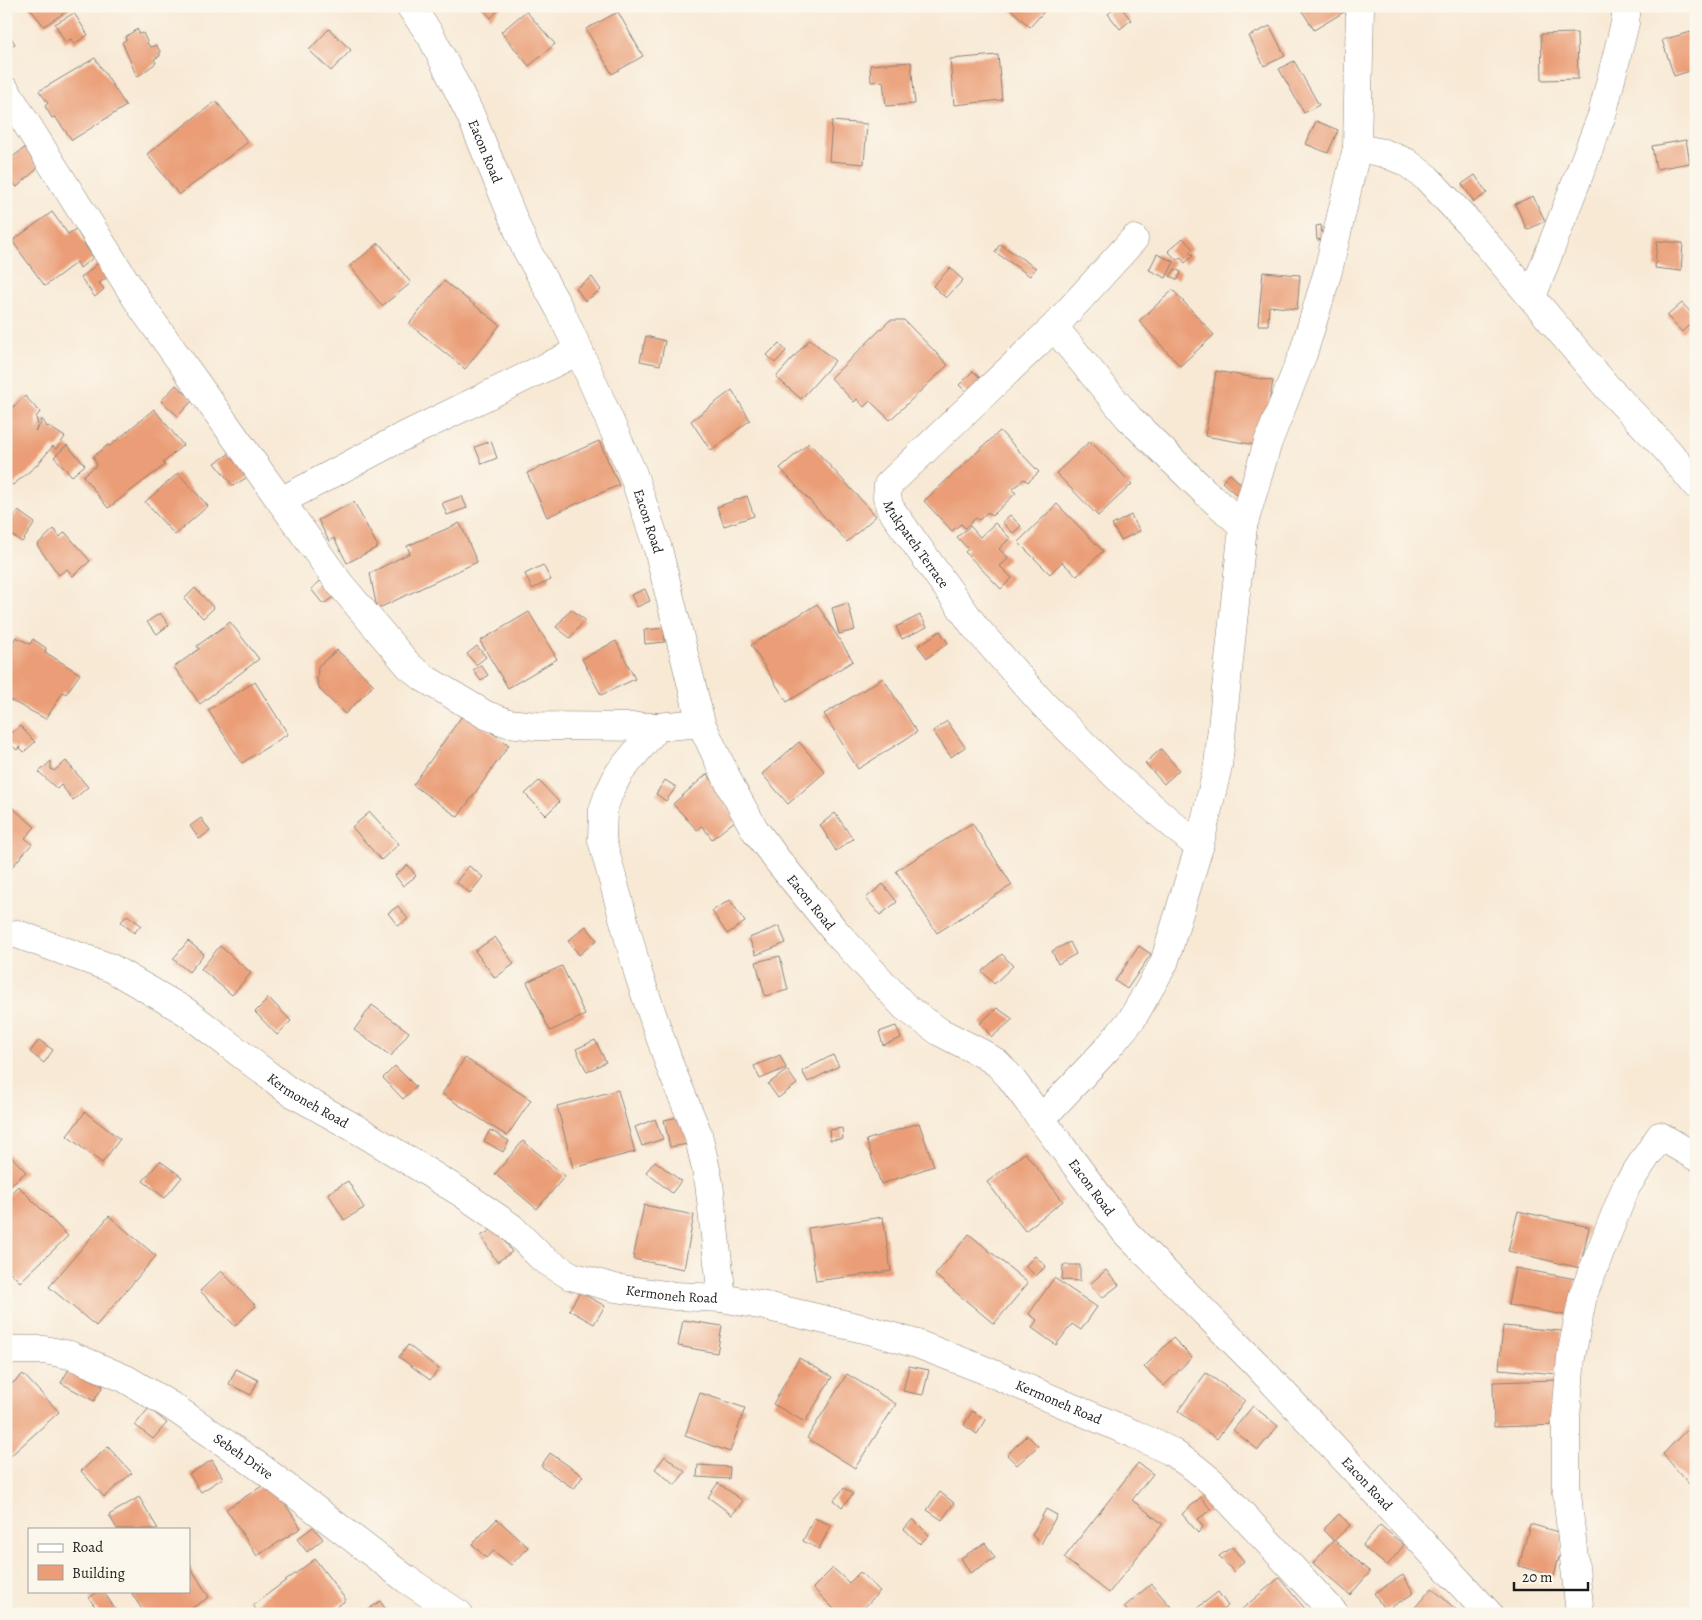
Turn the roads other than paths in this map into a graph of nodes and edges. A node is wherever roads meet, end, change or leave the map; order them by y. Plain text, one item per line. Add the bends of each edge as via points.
1 (410, 6) edge
2 (1360, 6) edge
3 (1627, 6) edge
4 (6, 91) edge
5 (1357, 148) junction
6 (1134, 239) dead end
7 (1532, 297) junction
8 (1054, 327) junction
9 (579, 351) junction
10 (1696, 485) edge
11 (281, 501) junction
12 (1243, 526) junction
13 (701, 723) junction
14 (657, 727) junction
15 (1199, 847) junction
16 (17, 934) dead end
17 (1041, 1119) junction
18 (1696, 1157) edge
19 (722, 1298) junction
20 (6, 1350) edge
21 (459, 1614) edge
22 (1335, 1614) edge
23 (1489, 1614) edge
24 (1580, 1614) edge

1 - 9 street, Eacon Road via 431,36 471,116 525,247
2 - 5 street
3 - 7 street via 1602,115
4 - 11 street via 141,306
5 - 7 street via 1384,153 1406,162 1428,178
5 - 12 street via 1328,271 1303,354 1268,442
6 - 8 street, Mukpateh Terrace
7 - 10 street via 1607,387
8 - 12 street via 1129,418
8 - 15 street, Mukpateh Terrace via 888,485 890,508 975,627 1044,705 1117,777
9 - 11 street via 398,439
9 - 13 street, Eacon Road via 633,474 658,549
11 - 14 street via 340,584 397,653 408,666 432,683 486,715 508,723
12 - 15 street via 1218,766
13 - 14 street
13 - 17 street, Eacon Road via 755,830 835,931 905,1007 940,1032 997,1064
14 - 19 street via 619,773 609,793 602,810 602,840 640,976 671,1069 698,1134 709,1183
15 - 17 street via 1164,963 1132,1019
16 - 19 street, Kermoneh Road via 111,968 185,1011 289,1091 460,1192 511,1227 542,1258 571,1276 615,1288
17 - 23 street, Eacon Road via 1126,1233 1257,1365
18 - 24 street via 1660,1136 1626,1187 1583,1295 1571,1358 1566,1417 1566,1484
19 - 22 street, Kermoneh Road via 873,1331 917,1344 1170,1451 1213,1483
20 - 21 street, Sebeh Drive via 44,1350 70,1355 126,1379 264,1470 406,1579

